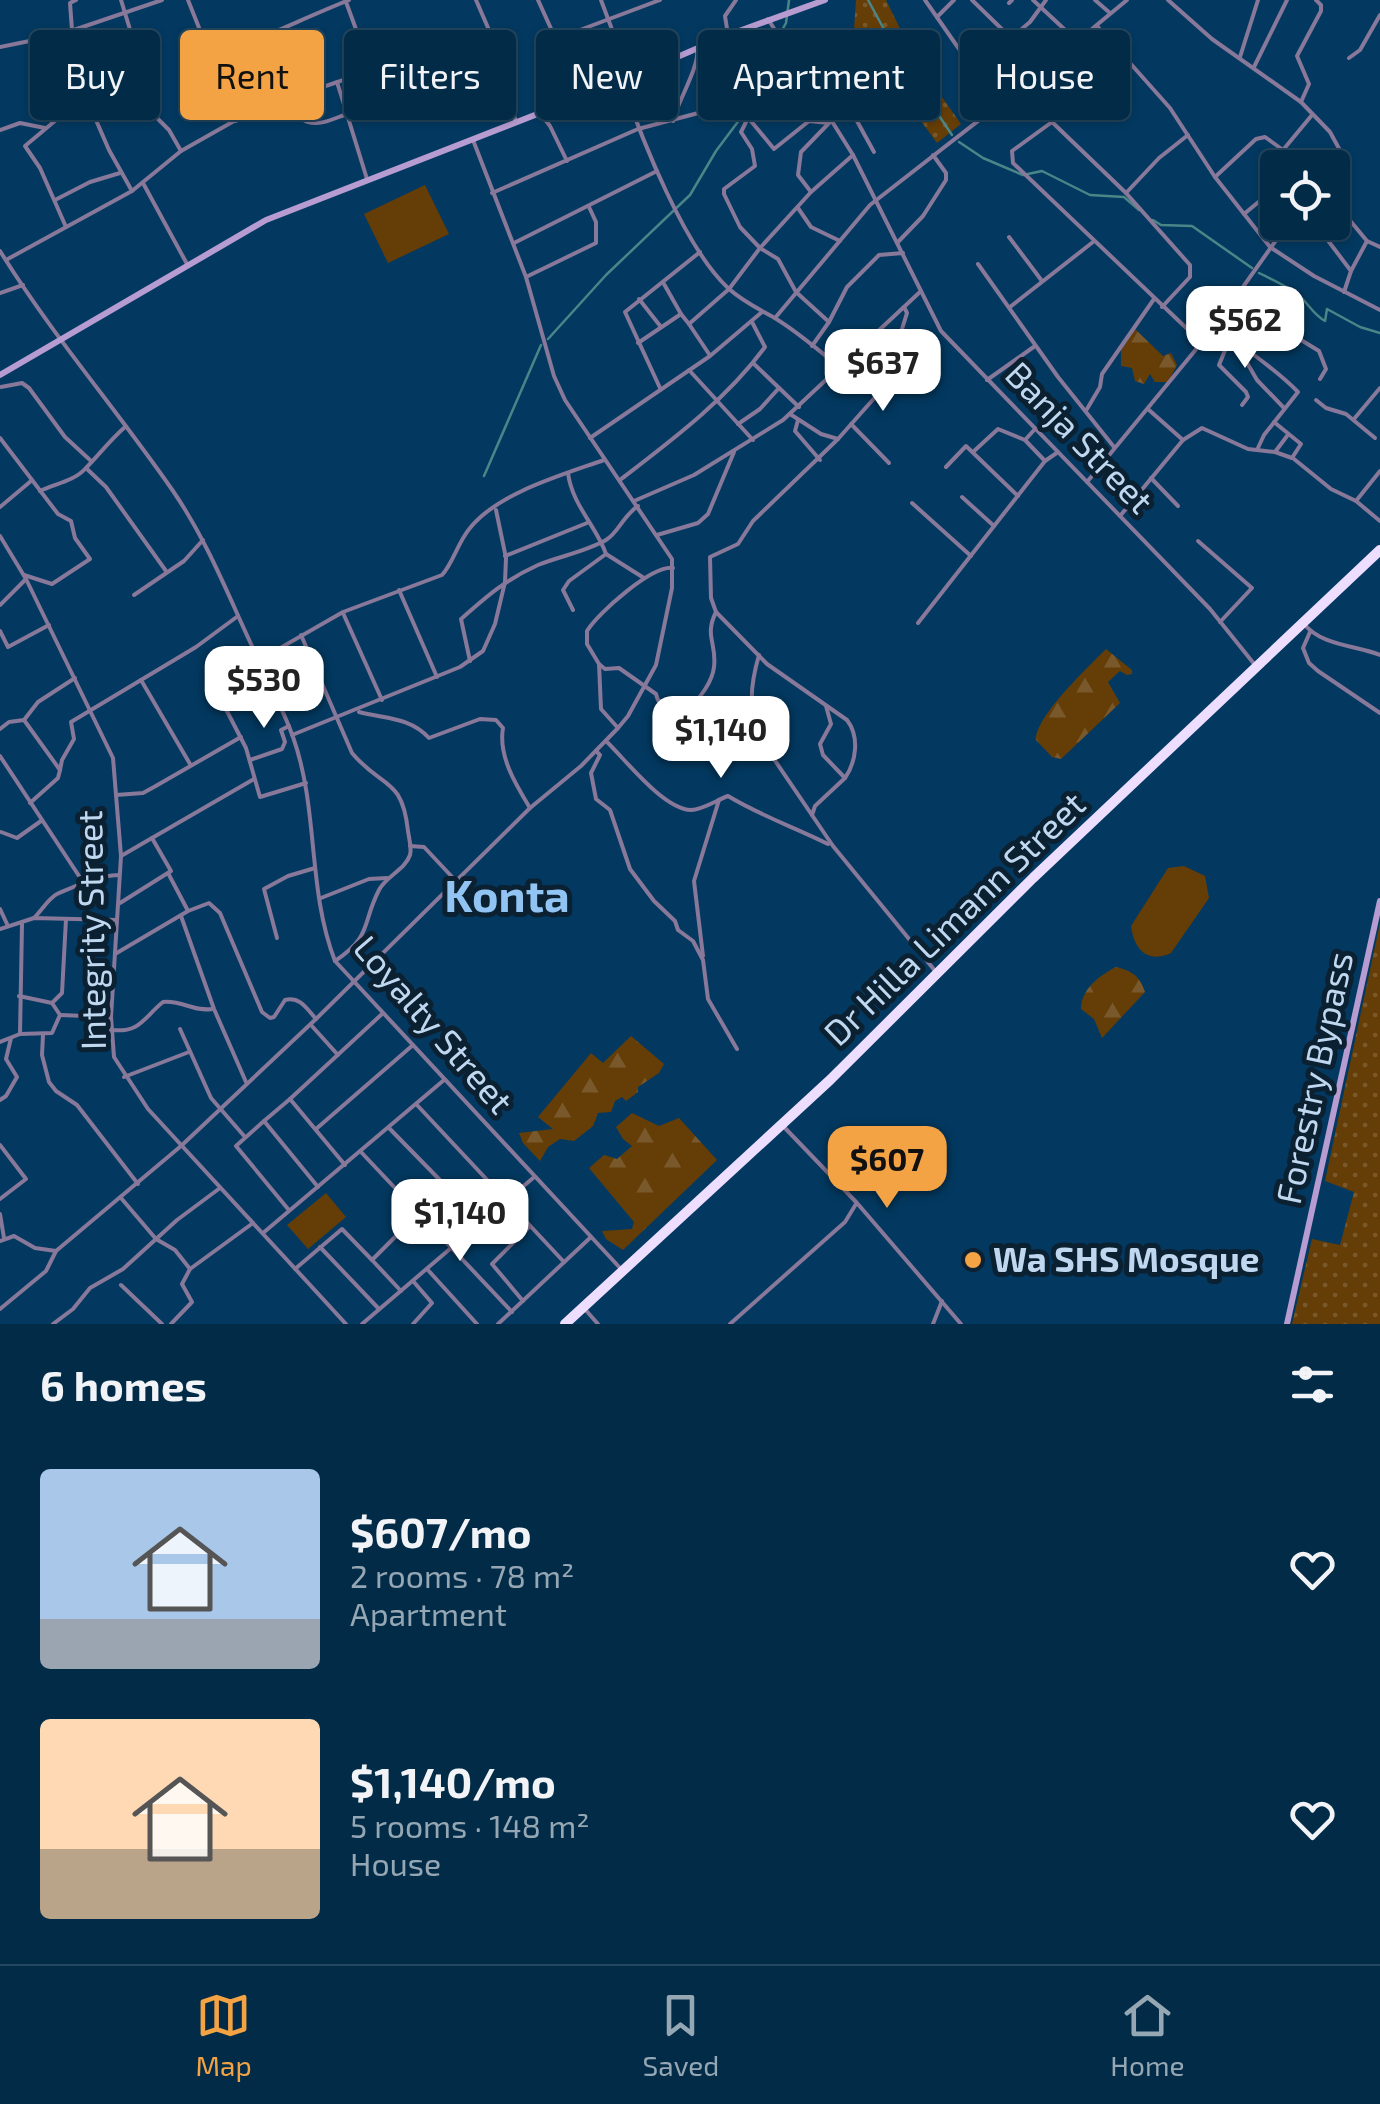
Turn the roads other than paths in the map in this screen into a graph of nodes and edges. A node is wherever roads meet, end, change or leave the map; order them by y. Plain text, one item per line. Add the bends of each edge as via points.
1 (76, 0) edge
2 (122, 0) edge
3 (162, 0) edge
4 (188, 0) edge
5 (476, 0) edge
6 (538, 0) edge
7 (601, 0) edge
8 (660, 0) edge
9 (736, 0) edge
10 (826, 0) edge
11 (925, 0) edge
12 (954, 0) edge
13 (972, 0) edge
14 (1033, 0) edge
15 (1046, 0) edge
16 (1095, 0) edge
17 (1127, 0) edge
18 (1168, 0) edge
19 (1258, 0) edge
20 (1287, 0) edge
21 (1316, 0) edge
22 (348, 1) edge
23 (1042, 6) junction
24 (125, 12) junction
25 (1110, 14) junction
26 (1380, 15) edge
27 (936, 17) junction
28 (607, 20) junction
29 (768, 20) junction
30 (1098, 26) junction
31 (72, 30) joint
32 (199, 30) edge
33 (281, 30) edge
34 (358, 30) edge
35 (489, 30) edge
36 (552, 30) edge
37 (580, 30) edge
38 (610, 30) edge
39 (726, 30) edge
40 (741, 30) edge
41 (775, 30) edge
42 (1003, 30) edge
43 (1019, 30) edge
44 (1065, 30) edge
45 (1093, 30) edge
46 (30, 40) edge
47 (0, 46) edge
48 (696, 48) joint
49 (960, 52) edge
50 (678, 56) edge
51 (1240, 57) junction
52 (1348, 58) dead end
53 (1254, 67) junction
54 (344, 79) edge
55 (336, 82) junction
56 (324, 86) edge
57 (678, 101) edge
58 (1301, 102) junction
59 (344, 105) edge
60 (536, 114) edge
61 (1313, 114) junction
62 (344, 115) edge
63 (56, 120) edge
64 (96, 120) edge
65 (240, 120) edge
66 (303, 120) edge
67 (349, 120) edge
68 (545, 120) edge
69 (636, 120) edge
70 (673, 120) edge
71 (747, 120) joint
72 (809, 120) edge
73 (809, 120) edge
74 (856, 120) edge
75 (979, 120) edge
76 (831, 121) junction
77 (236, 122) joint
78 (516, 122) joint
79 (1052, 122) joint
80 (45, 128) junction
81 (0, 130) edge
82 (638, 130) junction
83 (1188, 134) junction
84 (472, 140) junction
85 (1283, 150) joint
86 (1341, 150) edge
87 (181, 151) junction
88 (874, 152) dead end
89 (853, 155) junction
90 (933, 155) junction
91 (566, 161) junction
92 (658, 171) junction
93 (120, 173) junction
94 (1214, 177) junction
95 (367, 179) junction
96 (143, 183) junction
97 (132, 191) junction
98 (810, 192) junction
99 (492, 193) junction
100 (1126, 193) junction
101 (877, 199) junction
102 (55, 200) junction
103 (1260, 201) edge
104 (588, 206) junction
105 (798, 208) junction
106 (1244, 214) junction
107 (1350, 220) edge
108 (66, 226) junction
109 (1009, 237) dead end
110 (1275, 240) edge
111 (1328, 240) edge
112 (840, 241) junction
113 (1367, 241) junction
114 (898, 242) junction
115 (1093, 242) junction
116 (514, 244) junction
117 (1270, 247) junction
118 (1380, 247) edge
119 (760, 248) junction
120 (0, 250) edge
121 (700, 252) junction
122 (903, 253) junction
123 (6, 260) junction
124 (187, 264) junction
125 (978, 264) dead end
126 (1351, 271) junction
127 (526, 276) junction
128 (663, 282) junction
129 (1042, 282) junction
130 (23, 285) junction
131 (729, 289) junction
132 (921, 291) junction
133 (796, 292) junction
134 (1344, 292) junction
135 (0, 294) edge
136 (639, 298) junction
137 (1154, 300) junction
138 (904, 306) junction
139 (1162, 307) junction
140 (1008, 309) junction
141 (1380, 310) edge
142 (762, 312) junction
143 (1226, 312) junction
144 (682, 314) junction
145 (774, 318) junction
146 (752, 322) junction
147 (830, 322) junction
148 (689, 324) junction
149 (1216, 325) junction
150 (661, 327) junction
151 (1230, 338) junction
152 (1259, 339) junction
153 (61, 341) junction
154 (638, 343) junction
155 (1202, 343) junction
156 (812, 346) junction
157 (1036, 346) junction
158 (1248, 353) junction
159 (710, 356) junction
160 (753, 363) junction
161 (841, 368) junction
162 (689, 370) junction
163 (0, 375) edge
164 (1320, 379) dead end
165 (987, 380) junction
166 (779, 388) junction
167 (1380, 388) edge
168 (1, 389) edge
169 (661, 389) junction
170 (1316, 400) dead end
171 (716, 401) junction
172 (1242, 405) dead end
173 (799, 407) junction
174 (1284, 408) junction
175 (1086, 410) junction
176 (1148, 410) junction
177 (790, 414) junction
178 (798, 420) junction
179 (1354, 420) junction
180 (1274, 422) junction
181 (738, 424) junction
182 (851, 424) junction
183 (126, 427) junction
184 (1036, 430) junction
185 (1288, 435) junction
186 (0, 438) edge
187 (590, 438) junction
188 (1375, 438) dead end
189 (838, 439) junction
190 (753, 440) junction
191 (1025, 440) junction
192 (1183, 440) junction
193 (1114, 448) junction
194 (1257, 450) junction
195 (734, 452) junction
196 (974, 452) junction
197 (1058, 452) junction
198 (1275, 452) junction
199 (1292, 458) junction
200 (90, 460) junction
201 (606, 460) junction
202 (820, 460) junction
203 (1046, 461) junction
204 (889, 463) dead end
205 (946, 466) dead end
206 (87, 468) junction
207 (1380, 471) edge
208 (568, 474) junction
209 (1151, 478) junction
210 (620, 480) junction
211 (31, 482) junction
212 (1087, 482) junction
213 (40, 490) junction
214 (1018, 496) junction
215 (962, 498) dead end
216 (1356, 501) junction
217 (636, 503) junction
218 (912, 504) dead end
219 (1178, 506) dead end
220 (0, 507) edge
221 (496, 508) junction
222 (1120, 516) junction
223 (1380, 522) edge
224 (587, 524) junction
225 (994, 526) junction
226 (657, 534) junction
227 (0, 536) edge
228 (203, 540) junction
229 (604, 541) junction
230 (1198, 542) dead end
231 (1380, 550) edge
232 (606, 554) junction
233 (506, 556) junction
234 (971, 556) junction
235 (673, 568) junction
236 (166, 571) junction
237 (25, 577) junction
238 (644, 578) junction
239 (505, 582) junction
240 (400, 590) junction
241 (134, 595) dead end
242 (0, 604) edge
243 (572, 610) dead end
244 (343, 612) junction
245 (716, 612) junction
246 (239, 614) junction
247 (1220, 622) junction
248 (918, 623) dead end
249 (49, 625) junction
250 (1307, 628) junction
251 (0, 631) edge
252 (301, 634) junction
253 (1380, 654) edge
254 (759, 655) junction
255 (258, 660) junction
256 (470, 660) junction
257 (599, 664) junction
258 (1258, 668) junction
259 (318, 674) junction
260 (437, 677) junction
261 (75, 678) junction
262 (140, 680) junction
263 (646, 686) junction
264 (276, 696) junction
265 (382, 700) junction
266 (826, 706) junction
267 (91, 709) junction
268 (356, 711) junction
269 (1380, 713) edge
270 (338, 718) junction
271 (24, 720) junction
272 (289, 726) junction
273 (618, 728) junction
274 (0, 729) edge
275 (292, 735) junction
276 (241, 737) junction
277 (606, 741) junction
278 (596, 751) junction
279 (0, 756) edge
280 (250, 760) junction
281 (190, 764) junction
282 (60, 770) junction
283 (844, 778) junction
284 (254, 779) junction
285 (306, 783) junction
286 (116, 795) junction
287 (720, 799) junction
288 (30, 803) junction
289 (530, 808) junction
290 (812, 815) junction
291 (42, 821) junction
292 (0, 832) edge
293 (152, 838) junction
294 (410, 846) junction
295 (833, 846) junction
296 (121, 856) junction
297 (315, 868) junction
298 (168, 874) junction
299 (119, 875) junction
300 (387, 878) junction
301 (455, 880) junction
302 (82, 882) junction
303 (320, 898) junction
304 (1380, 901) edge
305 (118, 904) junction
306 (0, 909) edge
307 (188, 911) junction
308 (181, 916) junction
309 (34, 918) junction
310 (66, 919) junction
311 (116, 920) junction
312 (22, 922) junction
313 (8, 926) junction
314 (0, 929) edge
315 (277, 938) dead end
316 (115, 954) junction
317 (703, 960) junction
318 (335, 961) junction
319 (938, 973) junction
320 (352, 981) junction
321 (19, 996) junction
322 (52, 1003) junction
323 (214, 1009) junction
324 (383, 1013) junction
325 (60, 1015) junction
326 (111, 1018) junction
327 (316, 1019) junction
328 (310, 1024) junction
329 (180, 1029) dead end
330 (111, 1030) junction
331 (20, 1034) junction
332 (43, 1035) junction
333 (11, 1038) junction
334 (0, 1042) edge
335 (412, 1045) junction
336 (737, 1049) dead end
337 (189, 1052) junction
338 (338, 1055) junction
339 (124, 1076) junction
340 (444, 1080) junction
341 (246, 1082) junction
342 (290, 1099) junction
343 (0, 1100) edge
344 (416, 1104) junction
345 (218, 1108) junction
346 (264, 1121) junction
347 (782, 1125) junction
348 (389, 1128) junction
349 (316, 1129) junction
350 (245, 1136) junction
351 (0, 1145) edge
352 (181, 1146) junction
353 (361, 1152) junction
354 (345, 1165) junction
355 (535, 1176) junction
356 (138, 1184) junction
357 (318, 1187) junction
358 (220, 1188) junction
359 (121, 1198) junction
360 (0, 1199) edge
361 (506, 1201) junction
362 (857, 1203) junction
363 (288, 1210) junction
364 (0, 1214) edge
365 (418, 1214) junction
366 (482, 1222) junction
367 (253, 1223) junction
368 (530, 1226) junction
369 (263, 1234) junction
370 (156, 1238) junction
371 (590, 1238) junction
372 (2, 1239) edge
373 (320, 1247) junction
374 (452, 1248) junction
375 (56, 1251) junction
376 (372, 1260) junction
377 (564, 1262) junction
378 (190, 1269) junction
379 (295, 1269) junction
380 (427, 1269) junction
381 (623, 1271) junction
382 (413, 1281) junction
383 (122, 1285) dead end
384 (401, 1291) junction
385 (942, 1300) junction
386 (523, 1302) junction
387 (584, 1307) junction
388 (0, 1309) edge
389 (379, 1310) junction
390 (512, 1312) junction
391 (53, 1324) edge
392 (162, 1324) edge
393 (171, 1324) edge
394 (346, 1324) edge
395 (362, 1324) edge
396 (413, 1324) edge
397 (477, 1324) edge
398 (498, 1324) edge
399 (565, 1324) edge
400 (598, 1324) edge
401 (730, 1324) edge
402 (933, 1324) edge
403 (961, 1324) edge
404 (1287, 1324) edge

1 - 31 street via 70,3
2 - 24 street
3 - 24 street
4 - 32 street
5 - 35 street
6 - 36 street
7 - 28 street
8 - 28 street
9 - 39 street via 725,16
10 - 29 street
11 - 27 street
12 - 27 street
13 - 42 street
14 - 23 street
15 - 23 street
16 - 25 street
17 - 25 street
18 - 51 street
19 - 51 street
20 - 53 street
21 - 58 street via 1321,11 1298,56 1309,84
22 - 33 street
22 - 34 street
23 - 43 street
23 - 44 street
24 - 31 street
24 - 87 street via 157,118
25 - 30 street
26 - 52 street
27 - 49 street
28 - 37 street
28 - 38 street
29 - 40 street
29 - 41 street, Banja Street
30 - 45 street
30 - 83 street
46 - 47 street
48 - 50 street
48 - 57 street via 698,60
51 - 53 street
53 - 58 street
54 - 55 street
55 - 56 street
55 - 59 street
58 - 61 street
60 - 78 street
61 - 85 street
61 - 86 street
62 - 66 street via 322,123
63 - 80 street
64 - 93 street
65 - 77 street
67 - 95 street
68 - 91 street
69 - 82 street
70 - 82 street
71 - 72 street via 774,149
71 - 119 street via 742,132 754,166 723,192 740,227
73 - 76 street
74 - 88 street
75 - 90 street
76 - 89 street, Banja Street
76 - 98 street via 801,152 798,174
77 - 87 street
78 - 84 street
79 - 100 street
79 - 115 street via 1011,157
80 - 81 street via 20,124
80 - 102 street via 25,146
82 - 91 street
82 - 92 street
83 - 94 street
83 - 100 street
84 - 95 street
84 - 99 street
85 - 94 street via 1256,138
87 - 96 street
89 - 98 street
89 - 101 street, Banja Street
90 - 101 street
90 - 114 street via 946,180
91 - 99 street
92 - 104 street
92 - 121 street
93 - 97 street
93 - 102 street
94 - 106 street
95 - 124 street via 266,220
96 - 97 street
96 - 124 street
97 - 108 street
98 - 105 street
99 - 116 street
100 - 139 street via 1190,265 1190,278
101 - 112 street
101 - 114 street, Banja Street
102 - 108 street
103 - 106 street
104 - 116 street
104 - 127 street via 596,243
105 - 112 street via 811,227
105 - 119 street
106 - 117 street
107 - 113 street
108 - 123 street
109 - 129 street
110 - 117 street
111 - 126 street
112 - 133 street
113 - 118 street
113 - 126 street
114 - 122 street, Banja Street
115 - 129 street
115 - 137 street
116 - 127 street
117 - 134 street
117 - 143 street
119 - 131 street
119 - 133 street via 784,266
120 - 123 street, Loyalty Street
121 - 128 street
121 - 131 street
122 - 132 street, Banja Street
122 - 147 street via 879,255 847,288
123 - 130 street, Loyalty Street
124 - 153 street
125 - 140 street
126 - 134 street
127 - 187 street via 554,376
128 - 136 street
128 - 144 street
129 - 140 street
130 - 135 street
130 - 153 street, Loyalty Street
131 - 142 street
131 - 148 street
132 - 138 street
132 - 165 street, Banja Street via 941,331
133 - 145 street
133 - 147 street
134 - 141 street
136 - 150 street
136 - 154 street via 624,312
137 - 139 street
137 - 175 street via 1102,374
138 - 161 street
138 - 182 street via 893,377
139 - 155 street
140 - 157 street
142 - 145 street
142 - 146 street
143 - 149 street
143 - 152 street
144 - 148 street
144 - 150 street
145 - 156 street
146 - 159 street
146 - 160 street via 765,347
147 - 156 street
148 - 159 street
149 - 151 street
149 - 155 street
150 - 154 street
151 - 158 street
151 - 172 street via 1219,365 1246,392
152 - 158 street
152 - 164 street via 1275,343 1288,332 1314,346 1326,368
153 - 163 street
153 - 183 street, Loyalty Street
154 - 169 street
155 - 176 street
156 - 161 street
157 - 165 street
157 - 175 street
158 - 174 street via 1257,380
158 - 174 street via 1298,392
159 - 162 street
160 - 166 street
160 - 171 street
161 - 173 street
162 - 169 street
162 - 171 street
165 - 184 street, Banja Street
166 - 173 street
166 - 181 street
167 - 179 street
168 - 200 street via 22,383 29,388
169 - 187 street
170 - 179 street
171 - 181 street
171 - 210 street
173 - 177 street
174 - 180 street
175 - 193 street
176 - 192 street
176 - 193 street
177 - 178 street
177 - 190 street
178 - 189 street
178 - 202 street via 794,431
179 - 188 street
180 - 185 street
180 - 194 street
181 - 190 street
182 - 189 street
182 - 204 street
183 - 200 street
183 - 228 street, Loyalty Street
184 - 191 street
184 - 197 street, Banja Street
185 - 198 street
185 - 199 street via 1301,444
186 - 211 street
187 - 201 street
189 - 202 street
190 - 195 street
191 - 196 street via 998,429
191 - 203 street
192 - 194 street via 1202,428
192 - 209 street
193 - 212 street
194 - 198 street
195 - 217 street
195 - 226 street via 708,514 698,524
196 - 205 street via 966,446
196 - 214 street
197 - 203 street
197 - 212 street, Banja Street
198 - 199 street
199 - 216 street
200 - 206 street
201 - 208 street
201 - 210 street
202 - 245 street via 753,521 738,544 710,557
203 - 214 street
206 - 213 street
206 - 236 street
207 - 216 street
208 - 221 street
208 - 224 street
209 - 219 street
209 - 222 street
210 - 217 street
211 - 213 street
211 - 220 street
212 - 222 street, Banja Street
213 - 237 street via 71,522 90,559 52,584
214 - 225 street
215 - 225 street
216 - 223 street
217 - 226 street
217 - 229 street
218 - 234 street
221 - 233 street
221 - 240 street via 472,526 442,575
222 - 247 street, Banja Street
224 - 229 street
224 - 233 street
225 - 234 street
226 - 235 street
227 - 237 street, Integrity Street
228 - 236 street
228 - 246 street, Loyalty Street
229 - 232 street
229 - 239 street
230 - 247 street via 1252,588
231 - 250 highway, Dr Hilla Limann Street
232 - 238 street
232 - 243 street via 563,590
233 - 239 street
234 - 248 street
235 - 238 street
235 - 263 street via 668,617
236 - 241 street
237 - 242 street
237 - 249 street, Integrity Street
238 - 257 street via 588,629
239 - 256 street via 495,624
239 - 256 street via 461,619
240 - 244 street
240 - 260 street
244 - 252 street
244 - 265 street
245 - 254 street
245 - 263 street via 708,626 714,670 686,715 668,712
246 - 255 street, Loyalty Street
246 - 262 street
247 - 258 street, Banja Street
249 - 251 street via 8,646
249 - 261 street, Integrity Street
250 - 253 street
250 - 258 highway, Dr Hilla Limann Street
250 - 269 street via 1303,648 1309,663
252 - 255 street
252 - 259 street
254 - 266 street
254 - 290 street via 749,704 756,727
255 - 264 street, Loyalty Street
255 - 276 street via 214,686
256 - 260 street
257 - 263 street
257 - 273 street via 602,709
258 - 319 highway, Dr Hilla Limann Street
259 - 264 street
259 - 270 street
260 - 265 street
261 - 267 street, Integrity Street
261 - 271 street
262 - 267 street
262 - 281 street
263 - 273 street
264 - 272 street, Loyalty Street
265 - 268 street
266 - 283 street via 830,724 820,744
266 - 283 street via 853,728 853,766
267 - 282 street via 70,722 74,739
267 - 286 street, Integrity Street via 109,746
268 - 270 street
268 - 289 street via 418,725 429,738 480,719 496,720
270 - 275 street
270 - 294 street via 352,753 402,798
271 - 274 street
271 - 282 street
272 - 275 street, Loyalty Street
272 - 280 street via 281,730 282,749
273 - 277 street
275 - 285 street, Loyalty Street
276 - 280 street
276 - 281 street
277 - 278 street
277 - 287 street via 674,805 693,810
278 - 289 street
278 - 317 street via 592,790 610,810 626,861
279 - 288 street
280 - 284 street
281 - 286 street via 143,792
282 - 288 street
283 - 290 street
284 - 285 street via 260,797
284 - 293 street
285 - 297 street, Loyalty Street
286 - 296 street, Integrity Street
287 - 295 street via 728,796
287 - 317 street via 694,881
288 - 291 street
289 - 301 street
290 - 295 street
291 - 292 street via 17,838
291 - 302 street
293 - 296 street
293 - 298 street
294 - 300 street via 406,862
294 - 301 street via 424,848
295 - 319 street
296 - 299 street, Integrity Street
297 - 303 street, Loyalty Street
297 - 315 street via 264,890
298 - 305 street
298 - 307 street
299 - 302 street
299 - 305 street, Integrity Street
300 - 303 street
300 - 318 street via 364,937
301 - 320 street
302 - 309 street via 53,896
303 - 318 street, Loyalty Street
304 - 404 street, Forestry Bypass
305 - 311 street, Integrity Street
306 - 313 street
307 - 308 street
307 - 327 street via 215,906 262,1012 270,1018 288,998
308 - 316 street
308 - 323 street
309 - 310 street
309 - 312 street
310 - 311 street
310 - 322 street via 62,993
311 - 316 street, Integrity Street
312 - 313 street
312 - 321 street
313 - 314 street
316 - 326 street, Integrity Street
317 - 336 street via 708,998
318 - 320 street, Loyalty Street
319 - 347 highway, Dr Hilla Limann Street
320 - 324 street, Loyalty Street
320 - 327 street
321 - 322 street
321 - 331 street
322 - 325 street
323 - 330 street via 163,1002 144,1024
323 - 341 street
324 - 335 street, Loyalty Street
324 - 338 street
325 - 326 street
325 - 332 street
326 - 330 street, Integrity Street
327 - 328 street
328 - 338 street
328 - 341 street
329 - 337 street
330 - 339 street, Integrity Street
331 - 332 street
331 - 333 street
332 - 356 street via 49,1082 77,1105
333 - 334 street
333 - 343 street via 6,1059 17,1077
335 - 340 street, Loyalty Street
335 - 349 street
337 - 339 street
337 - 345 street
338 - 342 street
339 - 352 street, Integrity Street
340 - 344 street
340 - 355 street, Loyalty Street
341 - 345 street
342 - 346 street
342 - 349 street
344 - 348 street
344 - 361 street
345 - 350 street
345 - 352 street
346 - 350 street
346 - 357 street
347 - 362 street
347 - 381 highway, Dr Hilla Limann Street
348 - 353 street
348 - 366 street
349 - 354 street
350 - 363 street via 236,1146
351 - 360 street via 26,1179
352 - 356 street
352 - 358 street, Integrity Street
353 - 354 street
353 - 365 street
354 - 357 street
355 - 361 street
355 - 371 street, Loyalty Street
356 - 359 street
357 - 363 street
358 - 367 street, Integrity Street
358 - 370 street
359 - 370 street
359 - 375 street
361 - 366 street
361 - 368 street
362 - 385 street
362 - 401 street
363 - 369 street
364 - 372 street
365 - 374 street
365 - 376 street
366 - 374 street
367 - 369 street, Integrity Street
367 - 378 street
368 - 377 street
368 - 386 street via 492,1264
369 - 379 street, Integrity Street
370 - 378 street
370 - 391 street
371 - 377 street
371 - 381 street, Loyalty Street
372 - 375 street via 14,1236
373 - 376 street via 345,1230
373 - 379 street
373 - 389 street
374 - 380 street
374 - 390 street
375 - 388 street via 46,1271
376 - 384 street
377 - 386 street
378 - 393 street via 182,1284 192,1302
379 - 394 street, Integrity Street
380 - 382 street
380 - 397 street
381 - 387 highway, Dr Hilla Limann Street
382 - 384 street
382 - 396 street via 432,1303
383 - 392 street
384 - 389 street
385 - 402 street
385 - 403 street
386 - 390 street
387 - 399 highway, Dr Hilla Limann Street
387 - 400 street
389 - 395 street
390 - 398 street

